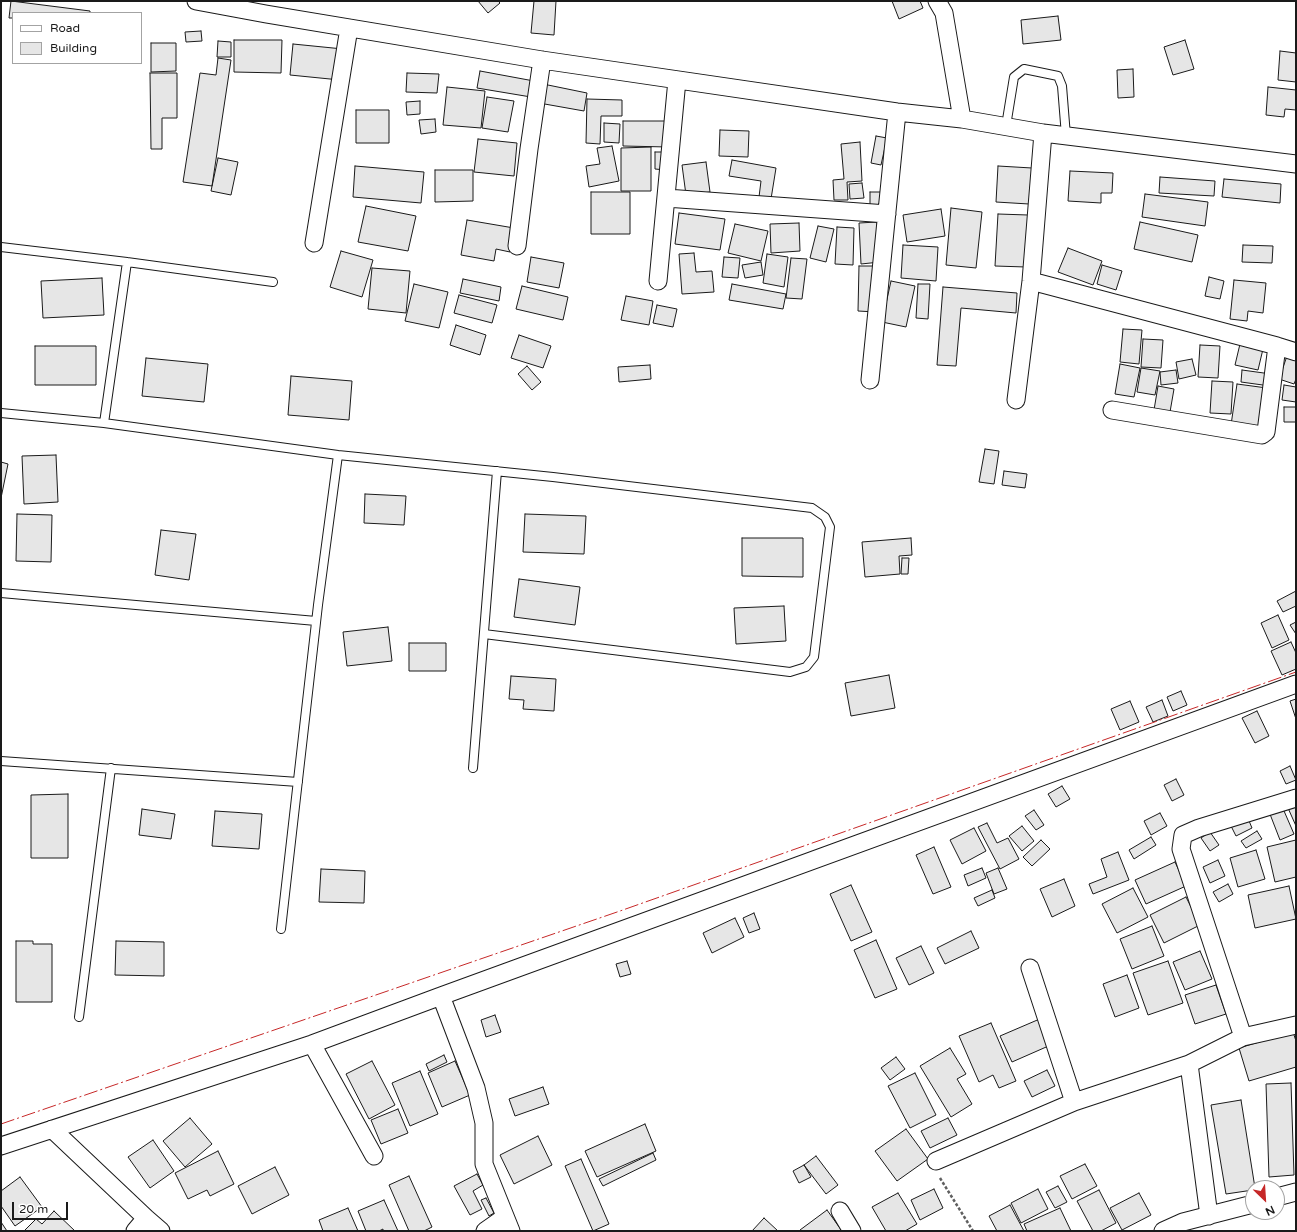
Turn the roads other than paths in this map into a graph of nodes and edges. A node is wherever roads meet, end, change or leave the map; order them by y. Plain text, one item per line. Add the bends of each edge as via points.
1 (196, 1) edge
2 (943, 5) edge
3 (349, 28) junction
4 (542, 60) junction
5 (677, 80) junction
6 (897, 112) junction
7 (962, 119) junction
8 (1006, 126) junction
9 (1043, 133) junction
10 (1066, 136) junction
11 (1296, 164) edge
12 (666, 198) junction
13 (887, 214) junction
14 (314, 243) dead end
15 (516, 246) dead end
16 (1, 247) edge
17 (128, 262) junction
18 (658, 281) dead end
19 (1031, 281) junction
20 (273, 282) dead end
21 (1277, 346) junction
22 (1296, 352) edge
23 (870, 380) dead end
24 (1016, 400) dead end
25 (1112, 410) dead end
26 (1, 413) edge
27 (104, 423) junction
28 (338, 455) junction
29 (497, 471) junction
30 (1, 593) edge
31 (316, 621) junction
32 (484, 634) junction
33 (1296, 684) edge
34 (1, 761) edge
35 (111, 768) junction
36 (473, 768) dead end
37 (298, 782) junction
38 (1296, 798) edge
39 (282, 929) dead end
40 (1030, 968) dead end
41 (441, 996) junction
42 (79, 1017) dead end
43 (1296, 1025) edge
44 (1243, 1037) junction
45 (312, 1044) junction
46 (1189, 1064) junction
47 (1074, 1102) junction
48 (52, 1129) junction
49 (1, 1146) edge
50 (374, 1156) dead end
51 (936, 1161) road end
52 (1296, 1192) edge
53 (1285, 1195) edge
54 (1245, 1206) edge
55 (840, 1211) dead end
56 (1209, 1216) junction
57 (146, 1218) junction
58 (508, 1224) edge
59 (135, 1231) edge
60 (161, 1231) edge
61 (485, 1231) edge
62 (852, 1231) edge
63 (1163, 1231) edge

1 - 3 street
2 - 7 street
3 - 4 street
3 - 14 street
4 - 5 street
4 - 15 street
5 - 6 street
5 - 12 street
6 - 7 street
6 - 13 street
7 - 8 street
8 - 9 street
8 - 10 lane via 1014,77 1024,69 1058,76 1062,86
9 - 10 street
9 - 19 street
10 - 11 street
12 - 13 street
12 - 18 street
13 - 23 street
16 - 17 lane
17 - 20 lane
17 - 27 lane
19 - 21 street
19 - 24 street
21 - 22 street
21 - 25 street via 1266,432 1262,435
26 - 27 lane
27 - 28 lane
28 - 29 lane
28 - 31 lane
29 - 32 lane
29 - 32 lane via 812,508 825,517 830,527 814,657 806,667 790,672
30 - 31 lane
31 - 37 lane
32 - 36 lane
33 - 41 street
34 - 35 lane
35 - 37 lane
35 - 42 lane
37 - 39 lane
38 - 44 street via 1183,835 1181,849
40 - 47 street
41 - 45 street
41 - 58 street via 476,1088 484,1123 484,1164
43 - 44 street
44 - 46 street
45 - 48 street
45 - 50 street
46 - 47 street
46 - 56 street
47 - 51 street
48 - 49 street
48 - 57 street
52 - 53 street
54 - 56 street
55 - 62 street
56 - 63 street via 1183,1222
57 - 59 street
57 - 60 street
58 - 61 street

